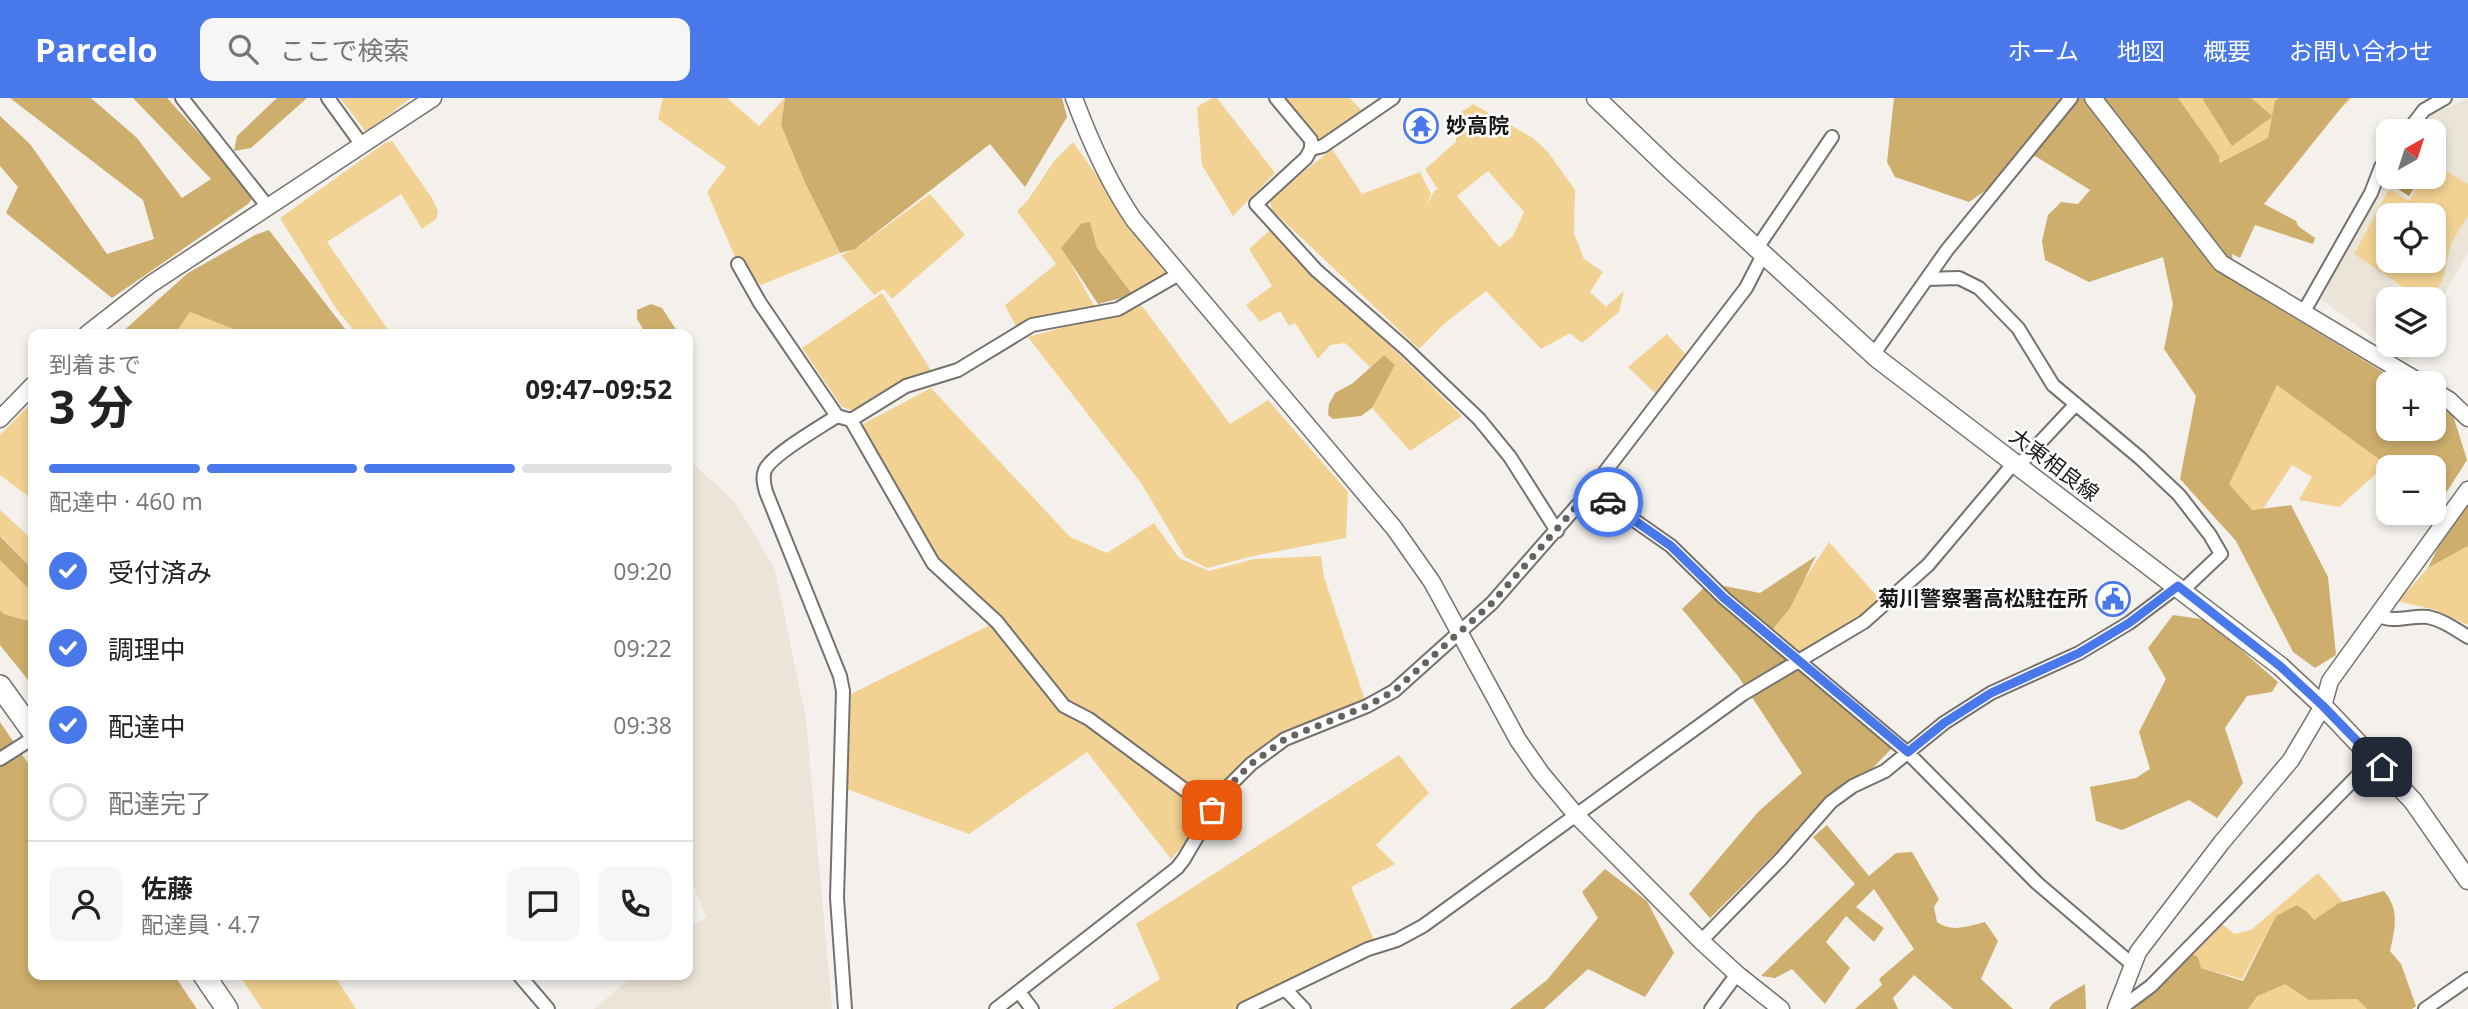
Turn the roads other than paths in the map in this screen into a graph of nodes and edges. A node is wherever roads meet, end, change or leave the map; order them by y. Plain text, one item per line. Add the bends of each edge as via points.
1 (182, 98) edge
2 (328, 98) edge
3 (433, 98) edge
4 (1074, 98) edge
5 (1276, 98) edge
6 (1393, 98) edge
7 (1596, 98) edge
8 (2071, 98) edge
9 (2093, 98) edge
10 (2445, 98) edge
11 (2417, 119) edge
12 (1832, 137) dead end
13 (362, 145) junction
14 (1311, 149) junction
15 (2376, 180) edge
16 (268, 207) junction
17 (1760, 251) junction
18 (738, 264) dead end
19 (1179, 274) junction
20 (1927, 279) junction
21 (2303, 313) junction
22 (94, 329) edge
23 (1873, 355) junction
24 (2401, 371) edge
25 (28, 390) edge
26 (2446, 398) edge
27 (2076, 404) junction
28 (837, 416) junction
29 (2468, 418) edge
30 (0, 419) edge
31 (851, 420) junction
32 (2016, 465) junction
33 (1591, 490) junction
34 (2468, 490) edge
35 (1557, 531) junction
36 (2181, 588) junction
37 (2378, 614) junction
38 (1461, 634) junction
39 (2468, 637) edge
40 (1798, 661) junction
41 (0, 686) edge
42 (2323, 706) junction
43 (28, 728) edge
44 (28, 739) edge
45 (1908, 752) junction
46 (0, 759) edge
47 (2374, 759) junction
48 (1212, 810) junction
49 (1576, 815) junction
50 (2468, 880) edge
51 (1701, 941) junction
52 (2133, 965) junction
53 (1737, 974) junction
54 (2468, 979) edge
55 (207, 980) edge
56 (523, 980) edge
57 (1285, 989) junction
58 (1020, 992) junction
59 (227, 1009) edge
60 (548, 1009) edge
61 (845, 1009) edge
62 (996, 1009) edge
63 (1032, 1009) edge
64 (1245, 1009) edge
65 (1304, 1009) edge
66 (1711, 1009) edge
67 (1781, 1009) edge
68 (2118, 1009) edge
69 (2425, 1009) edge

1 - 16 street
2 - 13 street
3 - 13 street
4 - 19 street via 1116,193
5 - 14 street via 1311,140
6 - 14 street via 1323,146
7 - 17 main road, 大東相良線
8 - 20 street
9 - 21 street via 2221,263
10 - 11 street
12 - 17 street
13 - 16 street
14 - 35 street via 1256,204 1316,270 1479,419 1510,457
15 - 21 street
16 - 22 street via 151,284
17 - 23 main road, 大東相良線
17 - 33 street via 1746,288
18 - 28 street
19 - 31 street via 1118,309 1031,325 958,370 906,386
19 - 38 street via 1394,527
20 - 23 street
20 - 27 street via 1959,278 1979,288 2018,328 2053,385
21 - 24 street
23 - 32 main road, 大東相良線
25 - 30 street
26 - 29 street
27 - 32 street
27 - 36 street via 2179,495 2221,554
28 - 31 street
28 - 61 street via 775,458 763,477 843,691 837,898
31 - 48 street via 933,563 997,622 1064,706 1089,719
32 - 36 main road, 大東相良線
32 - 40 street via 1919,573 1864,622
33 - 35 street
33 - 40 street via 1671,546
34 - 37 street
35 - 38 street
36 - 42 main road, 大東相良線
36 - 45 street via 2079,653 1991,693
37 - 39 street via 2386,619 2441,620
37 - 42 street via 2330,681
38 - 48 street via 1394,691 1285,739 1251,764
38 - 49 street via 1518,740
40 - 45 street
40 - 49 street via 1743,694
41 - 43 highway
42 - 47 main road, 大東相良線
42 - 52 street via 2291,760 2222,842 2138,952
44 - 46 street
45 - 51 street via 1831,802
45 - 52 street via 2037,883
47 - 50 main road, 大東相良線 via 2413,801
47 - 68 street via 2151,986
48 - 58 street via 1177,868
49 - 51 street
49 - 57 street via 1423,926
51 - 53 street
52 - 68 street
53 - 66 street
53 - 67 street
54 - 69 street
55 - 59 highway
56 - 60 street
57 - 64 street
57 - 65 street
58 - 62 street
58 - 63 street

